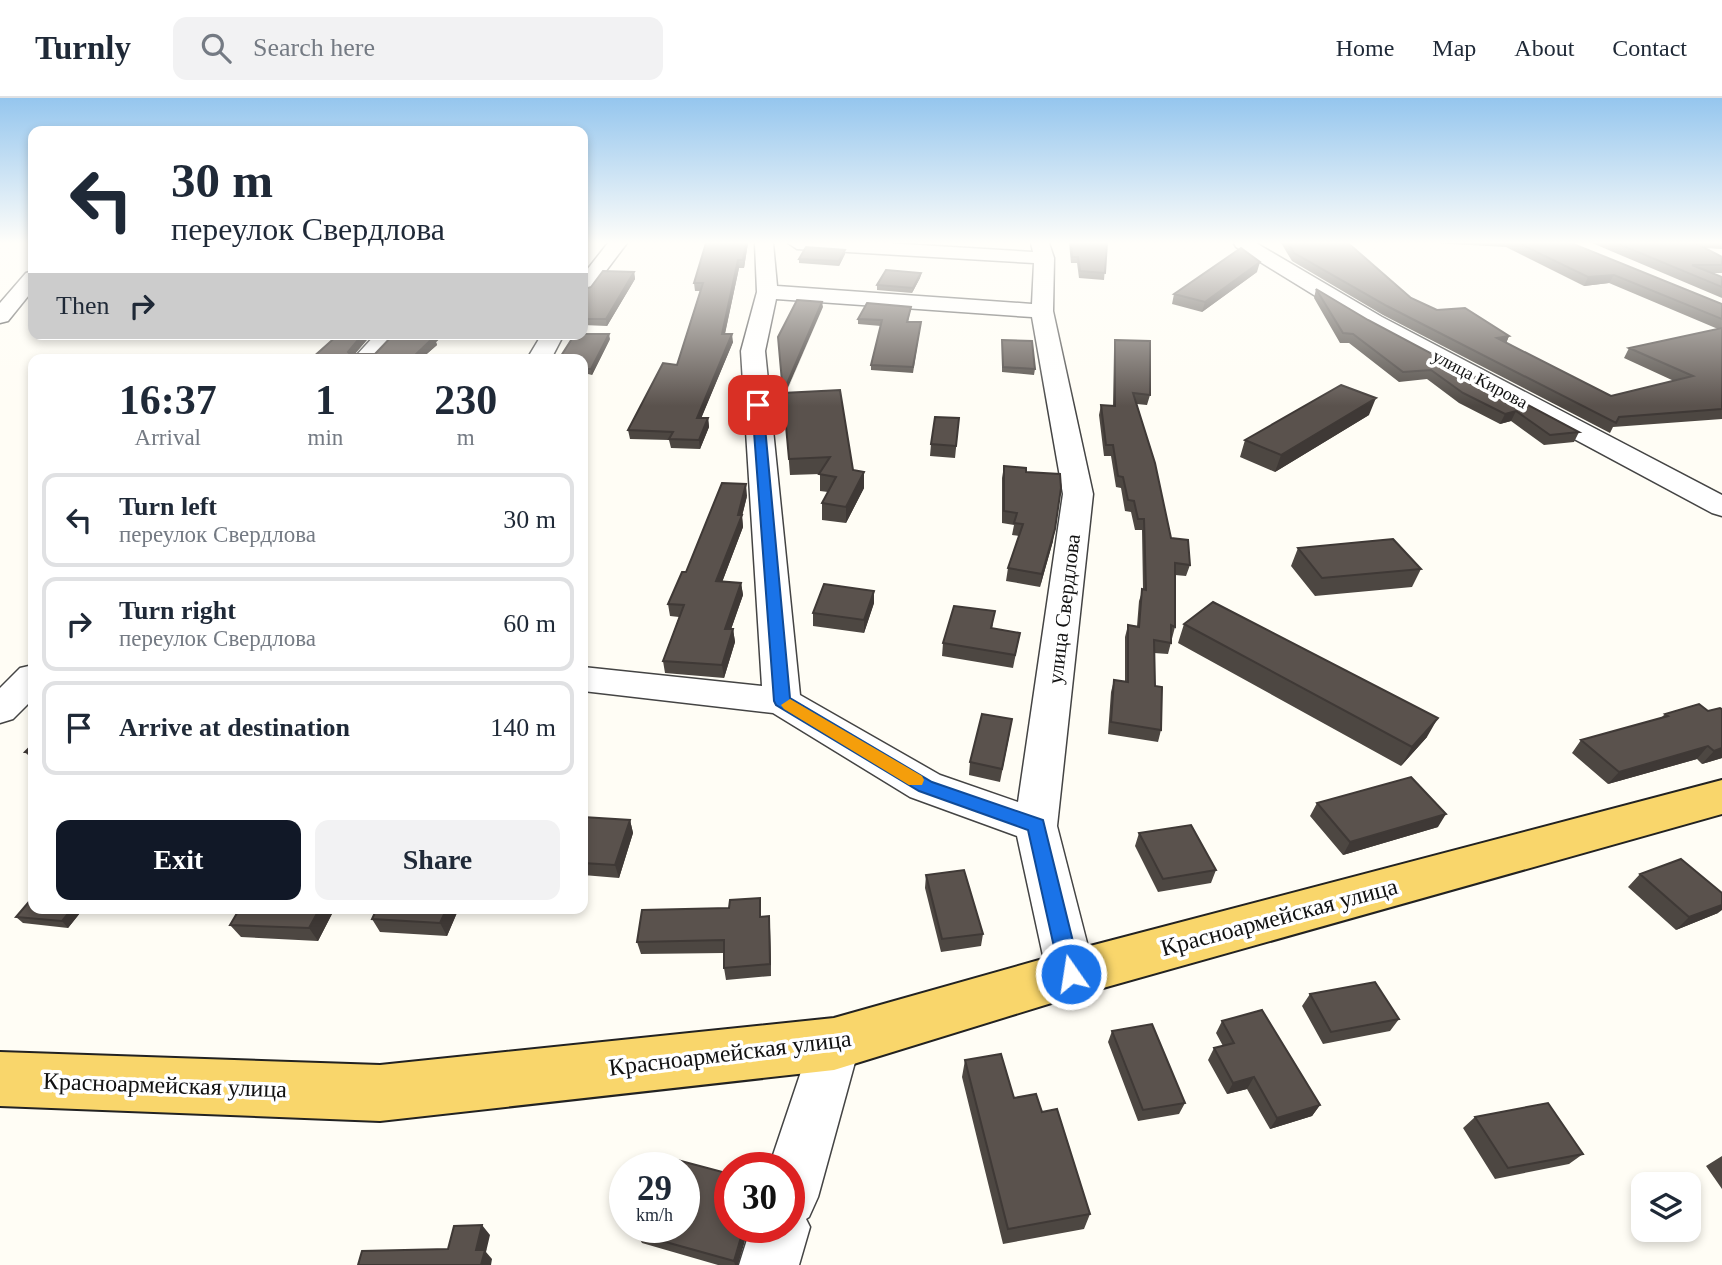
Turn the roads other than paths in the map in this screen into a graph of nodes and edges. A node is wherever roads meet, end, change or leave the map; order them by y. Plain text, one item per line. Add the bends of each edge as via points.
1 (766, 297) edge
2 (846, 297) edge
3 (1042, 297) edge
4 (1333, 297) edge
5 (1042, 311) junction
6 (383, 340) edge
7 (370, 354) edge
8 (1722, 507) edge
9 (588, 680) edge
10 (28, 682) edge
11 (782, 701) junction
12 (0, 710) edge
13 (1722, 797) edge
14 (1037, 825) junction
15 (1071, 974) junction
16 (834, 1044) junction
17 (0, 1079) edge
18 (802, 1152) edge
19 (775, 1243) edge
20 (769, 1265) edge

1 - 11 street via 753,351
2 - 5 street
3 - 5 street, улица Свердлова
4 - 8 street, улица Кирова
5 - 14 street, улица Свердлова via 1078,494
6 - 7 street
9 - 11 street
10 - 12 street
11 - 14 street via 925,786
13 - 15 main road, Красноармейская улица
14 - 15 street, улица Свердлова
15 - 16 main road, Красноармейская улица
16 - 17 main road, Красноармейская улица via 380,1093
16 - 18 street
19 - 20 street

